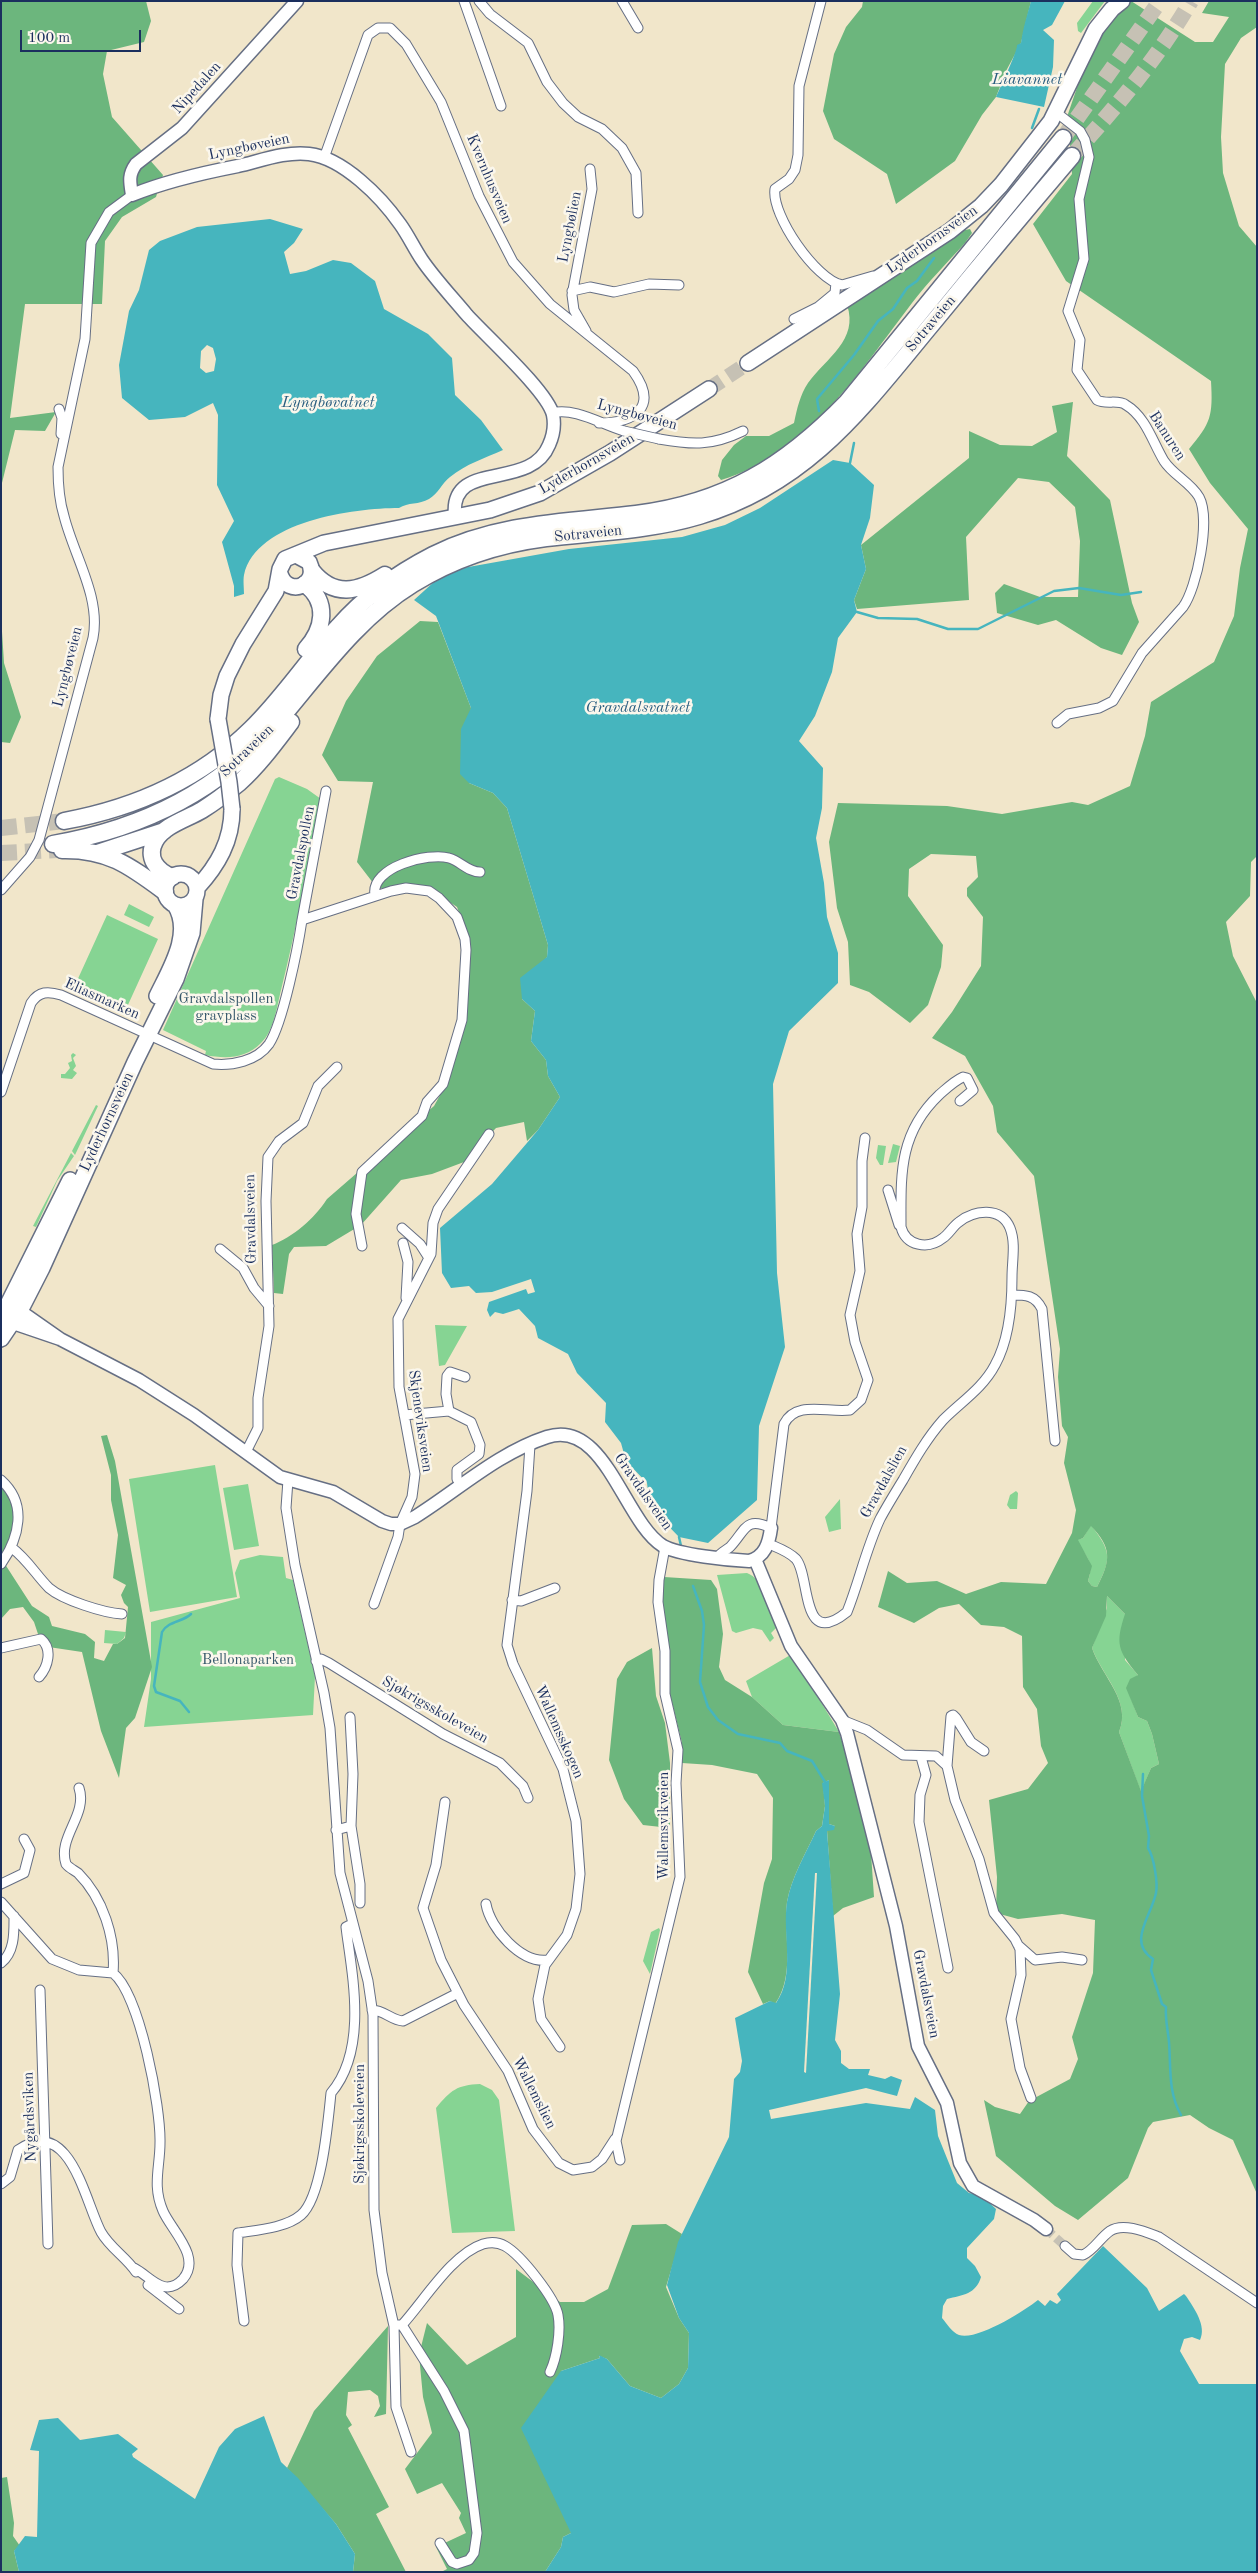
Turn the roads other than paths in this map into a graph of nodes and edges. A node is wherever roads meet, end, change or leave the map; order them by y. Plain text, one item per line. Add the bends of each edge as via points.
1 (297, 1) edge
2 (464, 1) edge
3 (479, 1) edge
4 (622, 1) edge
5 (821, 1) edge
6 (1122, 1) edge
7 (638, 28) dead end
8 (501, 106) dead end
9 (1057, 113) junction
10 (1064, 138) tunnel mouth
11 (1072, 156) tunnel mouth
12 (324, 158) junction
13 (590, 169) dead end
14 (132, 194) junction
15 (638, 213) dead end
16 (876, 280) junction
17 (836, 284) junction
18 (679, 285) dead end
19 (572, 291) junction
20 (820, 311) junction
21 (794, 319) dead end
22 (588, 334) junction
23 (748, 363) tunnel mouth
24 (709, 388) tunnel mouth
25 (59, 408) dead end
26 (552, 413) junction
27 (599, 423) junction
28 (743, 431) dead end
29 (64, 441) junction
30 (455, 516) junction
31 (337, 541) junction
32 (458, 544) junction
33 (296, 555) junction
34 (280, 574) junction
35 (306, 577) junction
36 (251, 631) junction
37 (345, 641) junction
38 (1057, 724) dead end
39 (184, 780) junction
40 (326, 791) dead end
41 (64, 821) tunnel mouth
42 (164, 831) junction
43 (97, 853) junction
44 (218, 862) junction
45 (480, 872) dead end
46 (180, 876) junction
47 (1, 890) edge
48 (196, 893) junction
49 (375, 895) junction
50 (170, 898) junction
51 (302, 920) junction
52 (144, 1033) junction
53 (336, 1067) dead end
54 (1, 1092) edge
55 (960, 1101) dead end
56 (489, 1134) dead end
57 (865, 1138) dead end
58 (888, 1190) dead end
59 (901, 1227) junction
60 (402, 1228) dead end
61 (403, 1243) dead end
62 (362, 1246) dead end
63 (220, 1249) dead end
64 (429, 1258) junction
65 (1012, 1295) junction
66 (406, 1300) junction
67 (270, 1307) junction
68 (10, 1316) edge
69 (1, 1339) edge
70 (465, 1377) dead end
71 (449, 1411) junction
72 (404, 1415) junction
73 (1055, 1441) dead end
74 (530, 1445) junction
75 (246, 1452) junction
76 (1, 1480) edge
77 (288, 1480) junction
78 (461, 1485) junction
79 (400, 1524) junction
80 (771, 1528) junction
81 (769, 1544) junction
82 (665, 1547) junction
83 (12, 1548) junction
84 (718, 1557) junction
85 (755, 1559) junction
86 (1, 1564) edge
87 (555, 1588) dead end
88 (512, 1600) junction
89 (374, 1604) dead end
90 (122, 1614) dead end
91 (1, 1648) edge
92 (316, 1661) junction
93 (39, 1678) dead end
94 (350, 1717) dead end
95 (842, 1720) junction
96 (984, 1751) dead end
97 (921, 1757) junction
98 (947, 1766) junction
99 (79, 1788) dead end
100 (528, 1798) dead end
101 (445, 1802) dead end
102 (351, 1826) junction
103 (336, 1830) junction
104 (24, 1840) dead end
105 (1, 1884) edge
106 (1, 1902) edge
107 (360, 1903) dead end
108 (486, 1904) dead end
109 (14, 1916) junction
110 (352, 1924) junction
111 (1018, 1945) junction
112 (548, 1960) junction
113 (1082, 1960) dead end
114 (1, 1963) edge
115 (948, 1968) dead end
116 (113, 1973) junction
117 (40, 1990) dead end
118 (458, 1994) junction
119 (372, 2010) junction
120 (560, 2047) dead end
121 (1031, 2098) dead end
122 (618, 2132) junction
123 (46, 2143) junction
124 (620, 2160) dead end
125 (1, 2184) edge
126 (1046, 2229) tunnel mouth
127 (48, 2244) dead end
128 (1065, 2246) tunnel mouth
129 (134, 2268) junction
130 (1257, 2303) edge
131 (179, 2308) dead end
132 (244, 2321) dead end
133 (398, 2325) junction
134 (550, 2372) dead end
135 (410, 2452) dead end
136 (440, 2543) dead end

1 - 14 street, Nipedalen via 182,128 136,164 129,180
2 - 8 street
3 - 15 street via 490,14 528,42 548,82 570,110 602,129 622,148 636,172
4 - 7 street
5 - 17 street via 799,86 795,170 775,189 774,197 778,213 792,235 818,269
6 - 9 main road, Lyderhornsveien via 1096,30
9 - 16 main road, Lyderhornsveien via 981,206 950,232
9 - 38 street, Banuren via 1080,131 1089,157 1078,199 1084,259 1068,311 1080,340 1077,370 1097,400 1124,403 1131,408 1151,434 1165,462 1198,496 1203,518 1196,573 1183,607 1142,653 1113,700 1099,708 1068,714
10 - 32 highway, Sotraveien via 847,402 810,438 772,467 721,493 694,502 638,514 509,529
11 - 37 highway, Sotraveien via 859,411 822,449 780,480 726,508 696,517 638,529 524,542 464,558 437,570 392,598
12 - 14 street, Lyngbøveien via 300,153 268,158
12 - 22 street, Kvernhusveien via 368,35 378,28 390,28 400,36 441,102 479,196 513,262 550,304
12 - 26 street, Lyngbøveien via 376,196 400,224 435,278 543,395
13 - 19 street, Lyngbølien via 592,189
14 - 29 street, Lyngbøveien via 109,212 91,242 84,339
16 - 17 street via 874,276
16 - 20 main road, Lyderhornsveien
17 - 20 street via 835,293
18 - 19 street via 649,284 614,292 590,287
19 - 22 street, Lyngbølien via 574,310
20 - 21 street
20 - 23 main road, Lyderhornsveien
22 - 27 street, Kvernhusveien via 633,371 643,390 644,401 635,416 618,422
24 - 30 main road, Lyderhornsveien via 556,485 506,505
25 - 29 street, Lyngbøveien via 62,418 60,433
26 - 27 street, Lyngbøveien via 574,412
26 - 30 street via 551,439 539,460 519,471 487,477 459,490
27 - 28 street, Lyngbøveien, bridge via 659,439 693,443 720,442
29 - 47 street, Lyngbøveien via 58,467 60,500 90,593 95,628 39,840 30,857
30 - 31 main road, Lyderhornsveien
31 - 33 main road, Lyderhornsveien
31 - 35 main road, Lyderhornsveien via 319,555
32 - 35 highway via 430,550 359,588 343,590
32 - 39 highway, Sotraveien via 407,570 350,613 253,727 218,758
33 - 34 main road via 285,559
33 - 35 main road via 306,559
34 - 35 main road via 285,584
34 - 36 main road, Lyderhornsveien via 276,591
35 - 36 main road, Lyderhornsveien
35 - 39 highway via 321,603 320,625 315,638 236,730
36 - 44 main road, Lyderhornsveien, bridge via 223,686 218,719 232,809 230,835
37 - 42 highway via 292,722 248,774 201,810
37 - 43 highway, Sotraveien via 258,744 209,786 162,813 55,847
39 - 41 highway, Sotraveien via 134,804
40 - 51 street, Gravdalspollen
42 - 43 highway
42 - 46 highway via 155,842 152,858 156,867
43 - 50 highway via 134,868
44 - 46 main road
44 - 48 main road
45 - 49 street via 446,857 394,866 375,885
46 - 48 main road via 194,880
46 - 50 main road via 168,881
48 - 50 main road via 186,905
48 - 52 main road, Lyderhornsveien via 188,949 176,979
49 - 51 street, Gravdalspollen
49 - 62 street, Gravdalspollen via 406,888 434,895 457,917 466,950 462,1020 442,1084 420,1119 362,1172 356,1214
50 - 52 main road, Lyderhornsveien via 183,921 181,939
51 - 52 street, Gravdalspollen via 279,1020 269,1044 255,1056 231,1064 213,1064
52 - 54 street, Eliasmarken via 60,995 51,992 39,994 31,1002
52 - 68 main road, Lyderhornsveien
53 - 67 street, Gravdalsveien via 318,1086 303,1123 279,1141 268,1157 266,1201
55 - 59 street via 973,1090 968,1078 963,1077 940,1094 918,1119 902,1161
56 - 64 street, Skjeneviksveien via 438,1209
57 - 80 street via 862,1208 857,1234 860,1271 850,1315 855,1342 867,1372 868,1387 850,1410 802,1410 788,1416 784,1424
58 - 59 street, Gravdalslien
59 - 65 street, Gravdalslien via 903,1236 911,1243 932,1244 966,1216 978,1212 998,1214 1005,1220 1013,1239
60 - 64 street via 420,1244
61 - 66 street via 408,1262
63 - 67 street, Gravdalsveien via 243,1268
64 - 66 street, Skjeneviksveien
65 - 73 street via 1028,1295 1037,1300 1042,1309
65 - 81 street, Gravdalslien via 1004,1344 995,1366 976,1390 942,1422 902,1481 880,1519 847,1612 838,1619 820,1621 812,1614 797,1560
66 - 72 street, Skjeneviksveien via 397,1331 399,1387
67 - 75 street, Gravdalsveien via 258,1398 258,1428
68 - 69 main road, Lyderhornsveien
68 - 75 street via 139,1380
70 - 71 street via 448,1373 446,1394
71 - 72 street
71 - 78 street via 471,1422 480,1445 479,1454 457,1470
72 - 79 street, Skjeneviksveien via 415,1474 412,1497
74 - 78 street, Gravdalsveien
74 - 82 street, Gravdalsveien via 549,1436 581,1439 596,1454 647,1530
74 - 88 street, Wallemsskogen
75 - 77 street
76 - 83 street via 10,1489 18,1513
77 - 79 street via 333,1492 382,1521
77 - 92 street, Sjøkrigsskoleveien via 286,1508 290,1535
78 - 79 street, Gravdalsveien via 425,1511
79 - 89 street
80 - 81 street
80 - 84 street via 752,1522
81 - 85 street
82 - 84 street, Gravdalsveien
82 - 122 street, Wallemsvikveien via 658,1602 665,1651 665,1694 678,1750 676,1783 680,1877
83 - 86 street
83 - 90 street via 58,1594
84 - 85 street, Gravdalsveien
85 - 95 street, Gravdalsveien via 791,1646
87 - 88 street via 521,1601
88 - 112 street, Wallemsskogen via 508,1654 566,1778 579,1844 576,1909 567,1935
91 - 93 street via 41,1639 48,1658
92 - 100 street, Sjøkrigsskoleveien via 329,1662 443,1734 500,1763 523,1786
92 - 103 street, Sjøkrigsskoleveien via 330,1728
94 - 102 street
95 - 97 street via 867,1730 898,1753
95 - 126 street, Gravdalsveien via 896,1926 918,2046 947,2103 960,2163 973,2186
96 - 98 street via 971,1742 956,1718 950,1716
97 - 98 street via 936,1756
97 - 115 street, Gravdalsveien via 926,1775 920,1795 919,1822
98 - 111 street via 955,1800 979,1860 994,1913
99 - 116 street via 81,1804 66,1844 65,1862 87,1884 104,1916 111,1940
101 - 118 street, Wallemslien via 436,1865 423,1908 441,1960
102 - 103 street
102 - 107 street
103 - 110 street, Sjøkrigsskoleveien via 340,1873
104 - 105 street via 30,1850 24,1874
106 - 109 street
108 - 112 street via 490,1920 517,1952 532,1959
109 - 114 street via 12,1946
109 - 116 street via 46,1954 60,1964 79,1970
110 - 119 street, Sjøkrigsskoleveien via 368,1981
110 - 132 street, Sjøkrigsskoleveien via 346,1927 356,2002 355,2022 349,2054 332,2093 322,2163 309,2205 302,2215 292,2221 238,2233 237,2265
111 - 113 street via 1036,1960 1062,1957
111 - 121 street via 1021,1975 1011,2019 1020,2068
112 - 120 street, Wallemsskogen via 540,1987 539,2009 541,2019
116 - 129 street via 125,1987 133,2005 149,2062 160,2143 157,2190 163,2211 183,2244 188,2262 184,2278 169,2287 156,2284
117 - 123 street, Nygårdsviken
118 - 119 street via 403,2021
118 - 122 street, Wallemslien via 508,2071 533,2129 559,2164 573,2170 592,2167 602,2159
119 - 133 street, Sjøkrigsskoleveien via 374,2210 382,2273
122 - 124 street, Wallemsvikveien via 616,2147
123 - 125 street via 30,2144 18,2150 10,2176
123 - 127 street, Nygårdsviken
123 - 129 street via 55,2146 70,2161 101,2231
128 - 130 street via 1074,2254 1083,2255 1117,2228 1151,2234
129 - 131 street via 143,2282
133 - 134 street via 423,2302 434,2283 455,2263 482,2244 498,2243 521,2259 554,2303 558,2313 555,2356
133 - 135 street, Sjøkrigsskoleveien via 396,2407
133 - 136 street, Sjøkrigsskoleveien via 444,2392 464,2431 477,2542 469,2560 457,2564 452,2562

